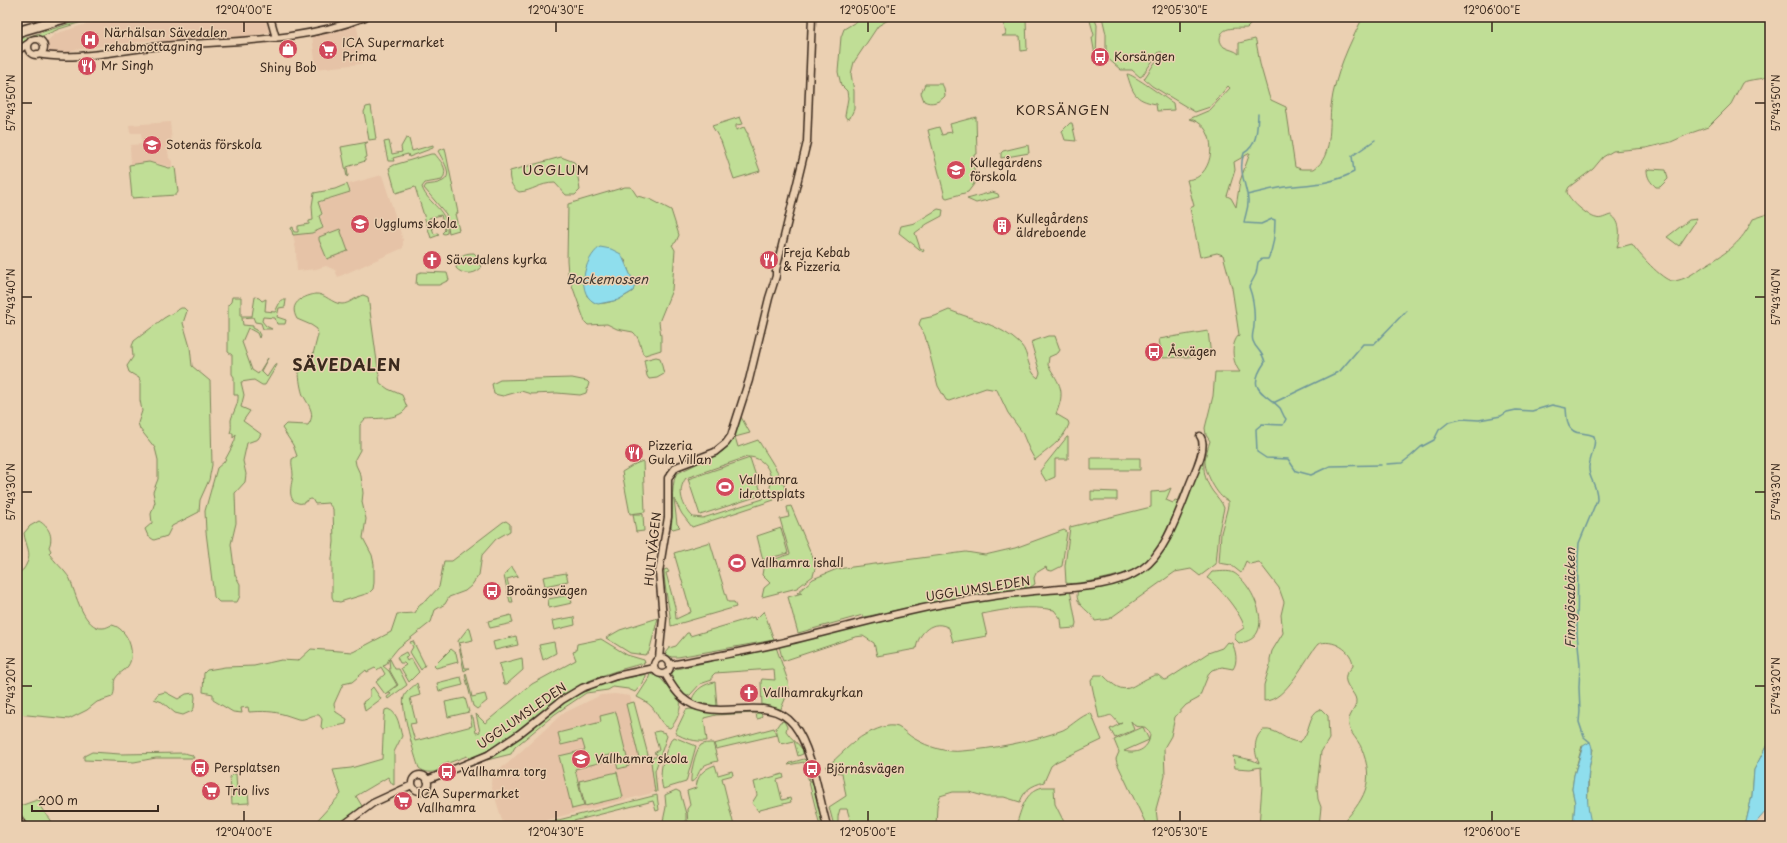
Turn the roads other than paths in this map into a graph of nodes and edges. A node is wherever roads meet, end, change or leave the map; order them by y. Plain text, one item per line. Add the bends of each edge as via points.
1 (30, 17) edge
2 (68, 17) edge
3 (270, 17) edge
4 (366, 17) edge
5 (812, 17) edge
6 (17, 21) edge
7 (17, 32) edge
8 (276, 38) junction
9 (29, 43) junction
10 (44, 47) junction
11 (17, 51) edge
12 (34, 53) junction
13 (56, 56) junction
14 (1200, 436) dead end
15 (659, 658) junction
16 (670, 665) junction
17 (654, 668) junction
18 (664, 674) junction
19 (427, 780) junction
20 (412, 784) junction
21 (17, 818) edge
22 (24, 826) edge
23 (342, 826) edge
24 (827, 826) edge

1 - 6 highway
2 - 7 highway
3 - 8 street
4 - 8 street via 319,31
5 - 15 street, HULTVÄGEN via 807,142 749,380 731,436 726,443 715,452 676,467 668,478 668,517 660,564 659,588 663,618
8 - 13 street
9 - 10 street via 39,39
9 - 11 street
9 - 12 street via 29,48
10 - 12 street via 42,52
10 - 13 street
11 - 12 street
12 - 13 street
14 - 16 street, UGGLUMSLEDEN via 1203,445 1198,463 1163,546 1153,560 1134,574 1088,586 942,604 766,646
15 - 16 street via 666,659
15 - 17 street
16 - 18 street
17 - 18 street via 657,673
17 - 19 street, UGGLUMSLEDEN via 616,676 582,688 488,755
18 - 24 street via 680,696 692,704 717,711 765,709 781,714 793,724 806,746
19 - 20 street, UGGLUMSLEDEN via 423,775 417,775
19 - 20 street, UGGLUMSLEDEN via 426,788 421,791 415,790
20 - 23 street, UGGLUMSLEDEN via 372,803
21 - 22 street

